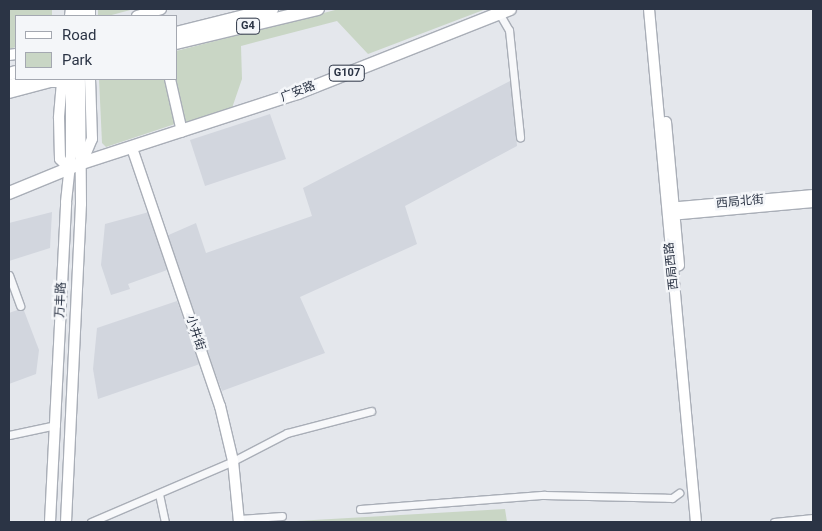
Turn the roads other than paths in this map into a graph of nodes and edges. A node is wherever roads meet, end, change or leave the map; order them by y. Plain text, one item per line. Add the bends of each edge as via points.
1 (272, 9) edge
2 (318, 9) edge
3 (649, 9) edge
4 (656, 9) edge
5 (504, 11) edge
6 (157, 12) edge
7 (142, 15) edge
8 (178, 38) edge
9 (47, 80) edge
10 (70, 80) edge
11 (90, 80) edge
12 (170, 80) edge
13 (9, 86) edge
14 (9, 93) edge
15 (182, 132) junction
16 (520, 137) dead end
17 (132, 148) junction
18 (82, 163) junction
19 (69, 168) junction
20 (9, 193) edge
21 (813, 195) edge
22 (66, 202) junction
23 (813, 202) edge
24 (81, 204) junction
25 (670, 212) junction
26 (9, 275) edge
27 (20, 306) dead end
28 (371, 411) dead end
29 (56, 425) junction
30 (9, 435) edge
31 (233, 461) junction
32 (68, 479) junction
33 (159, 494) junction
34 (679, 494) dead end
35 (360, 509) dead end
36 (282, 516) dead end
37 (813, 518) edge
38 (239, 521) edge
39 (51, 522) edge
40 (61, 522) edge
41 (66, 522) edge
42 (91, 522) edge
43 (165, 522) edge
44 (696, 522) edge
45 (702, 522) edge
46 (774, 522) edge

1 - 8 highway, G4
2 - 8 highway, G4
3 - 25 street, 西局西路
4 - 25 street, 西局西路
5 - 15 highway, 广安路 / G107 via 298,93
5 - 16 street via 510,30
6 - 7 street
9 - 10 street
9 - 13 highway
9 - 14 street
10 - 18 street, 万丰路
10 - 19 street, 万丰路
11 - 18 street via 92,139
12 - 15 street
15 - 17 highway, 广安路 / G107
17 - 18 highway, 广安路 / G107
17 - 31 street, 小井街 via 217,397
18 - 19 highway, G107
18 - 24 street, 万丰路
19 - 20 highway, G107
19 - 22 street, 万丰路
21 - 25 street, 西局北街
22 - 24 street via 71,200
22 - 29 street, 万丰路
23 - 25 street, 西局北街
24 - 32 street, 万丰路
25 - 44 street, 西局西路
25 - 45 street, 西局西路
26 - 27 street
28 - 31 street via 287,433
29 - 30 street
29 - 32 street via 58,481
29 - 39 street, 万丰路
31 - 33 street
31 - 38 street, 小井街
32 - 41 street, 万丰路
33 - 42 street
33 - 43 street
34 - 35 street via 672,498 544,495
36 - 38 street
37 - 46 street
39 - 40 street

